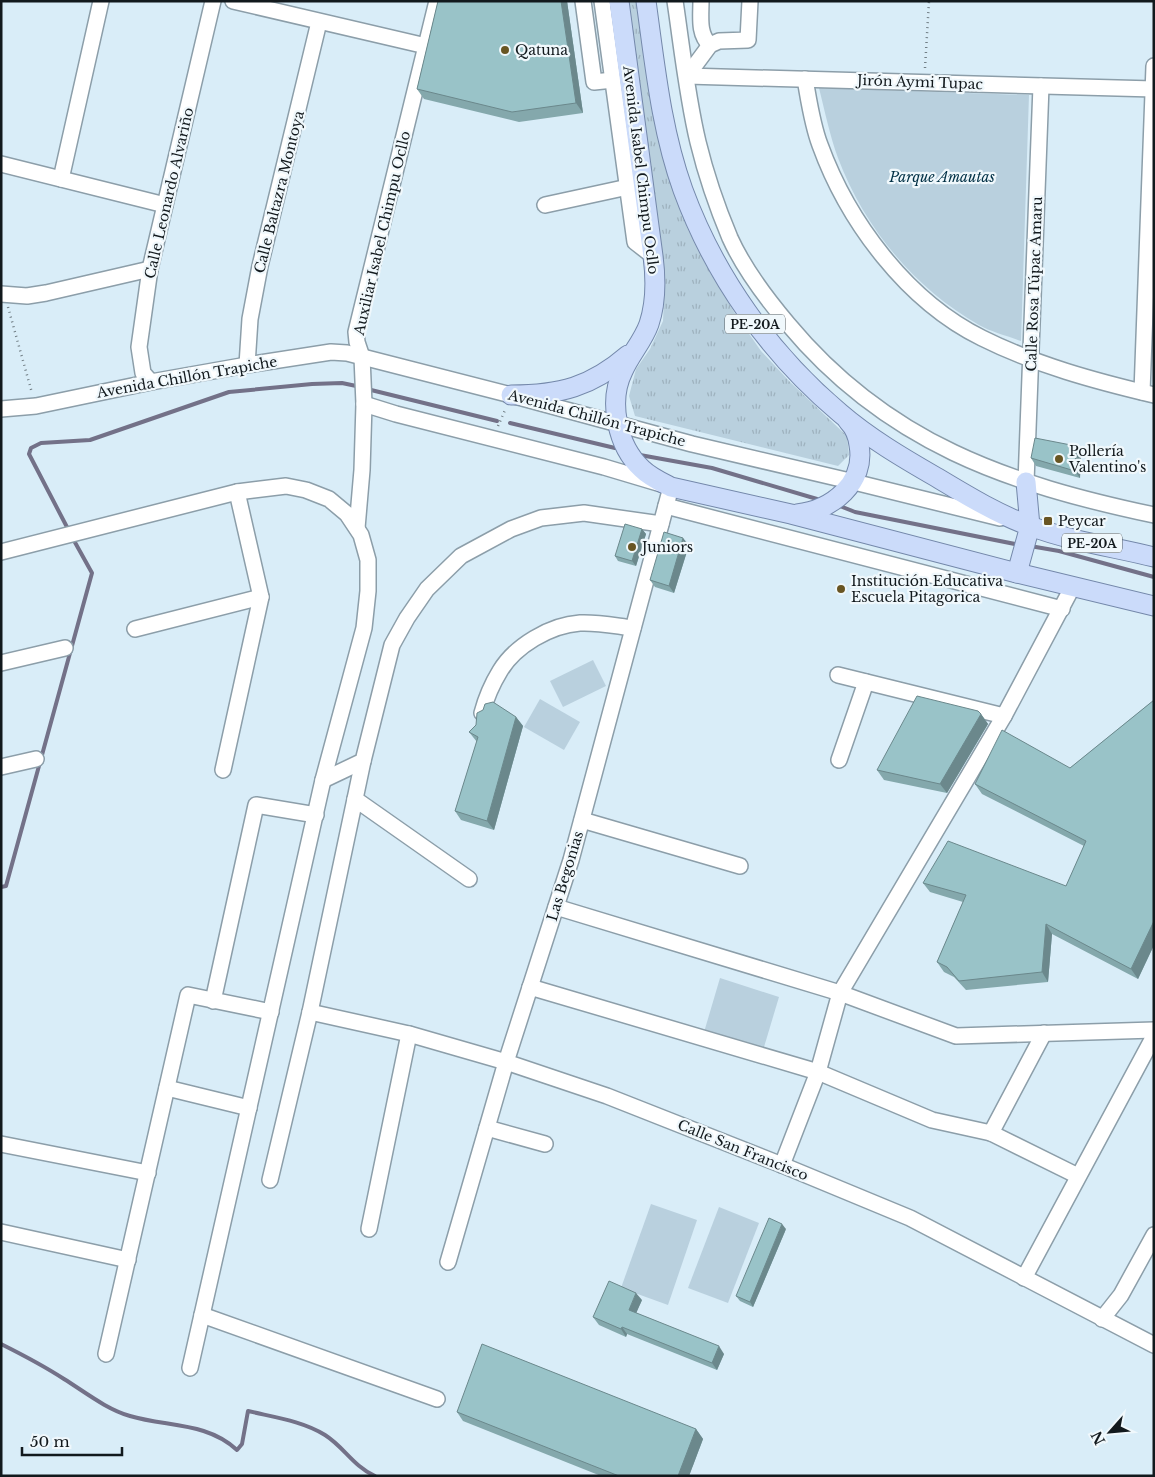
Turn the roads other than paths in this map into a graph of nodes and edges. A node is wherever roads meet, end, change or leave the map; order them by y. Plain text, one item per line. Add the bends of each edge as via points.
1 (101, 1) edge
2 (213, 1) edge
3 (233, 1) edge
4 (437, 1) edge
5 (583, 1) edge
6 (602, 1) edge
7 (619, 1) edge
8 (646, 1) edge
9 (675, 1) edge
10 (701, 1) edge
11 (750, 1) edge
12 (319, 22) junction
13 (710, 45) junction
14 (426, 46) junction
15 (1154, 66) edge
16 (686, 76) junction
17 (805, 79) junction
18 (613, 80) junction
19 (1041, 86) junction
20 (1153, 89) edge
21 (662, 111) junction
22 (634, 117) junction
23 (1, 164) edge
24 (61, 179) junction
25 (628, 187) junction
26 (165, 205) junction
27 (545, 205) dead end
28 (653, 256) junction
29 (150, 269) junction
30 (1150, 280) edge
31 (3, 294) edge
32 (636, 347) junction
33 (362, 357) junction
34 (1031, 359) junction
35 (247, 365) junction
36 (151, 382) junction
37 (1148, 394) edge
38 (511, 395) junction
39 (364, 404) junction
40 (1, 410) edge
41 (841, 414) junction
42 (618, 425) junction
43 (854, 482) junction
44 (1026, 482) junction
45 (671, 486) junction
46 (236, 492) junction
47 (666, 506) junction
48 (757, 506) junction
49 (791, 514) junction
50 (1154, 515) edge
51 (813, 520) junction
52 (661, 524) junction
53 (1030, 526) junction
54 (357, 528) junction
55 (753, 528) junction
56 (806, 542) junction
57 (1, 552) edge
58 (1154, 557) edge
59 (1017, 573) junction
60 (1074, 586) junction
61 (261, 597) junction
62 (1154, 606) edge
63 (1062, 609) junction
64 (633, 628) junction
65 (135, 629) dead end
66 (65, 648) dead end
67 (1, 663) edge
68 (838, 676) dead end
69 (866, 682) junction
70 (482, 713) edge
71 (1004, 716) junction
72 (36, 759) dead end
73 (839, 760) dead end
74 (363, 761) junction
75 (1, 767) edge
76 (223, 770) dead end
77 (324, 780) junction
78 (355, 799) junction
79 (316, 815) junction
80 (582, 820) junction
81 (740, 866) dead end
82 (469, 879) dead end
83 (556, 907) junction
84 (530, 987) junction
85 (840, 994) junction
86 (213, 1000) junction
87 (271, 1012) junction
88 (310, 1012) junction
89 (1154, 1030) edge
90 (1044, 1033) junction
91 (409, 1034) junction
92 (1154, 1036) edge
93 (506, 1062) junction
94 (818, 1072) junction
95 (167, 1088) junction
96 (249, 1108) junction
97 (487, 1128) junction
98 (991, 1133) junction
99 (1, 1144) edge
100 (546, 1144) dead end
101 (782, 1165) junction
102 (148, 1173) junction
103 (1078, 1176) junction
104 (270, 1180) dead end
105 (369, 1229) dead end
106 (1, 1232) edge
107 (1154, 1235) edge
108 (128, 1260) junction
109 (448, 1262) dead end
110 (1024, 1278) junction
111 (202, 1315) junction
112 (1102, 1319) junction
113 (1154, 1345) edge
114 (106, 1354) dead end
115 (190, 1368) dead end
116 (437, 1399) dead end

1 - 24 street
2 - 26 street, Calle Leonardo Alvariño
3 - 12 street
4 - 14 street, Auxiliar Isabel Chimpu Ocllo
5 - 18 street via 594,82
6 - 18 street
7 - 22 main road, Avenida Isabel Chimpu Ocllo
8 - 21 main road, Avenida Isabel Chimpu Ocllo / PE-20A
9 - 16 street
10 - 13 street via 701,30
11 - 13 street via 748,40
12 - 14 street
12 - 35 street, Calle Baltazra Montoya via 260,266 250,319
13 - 16 street
14 - 33 street, Auxiliar Isabel Chimpu Ocllo via 356,332
15 - 20 street
16 - 17 street, Jirón Aymi Tupac
16 - 44 street via 704,167 731,240 767,298 806,346 833,372 918,435 988,469
17 - 19 street, Jirón Aymi Tupac
17 - 34 street via 820,144 835,181 855,218 882,256 947,317 981,337
18 - 25 street
19 - 20 street, Jirón Aymi Tupac
19 - 34 street, Calle Rosa Túpac Amaru
20 - 30 street
21 - 22 main road
21 - 41 main road, Avenida Isabel Chimpu Ocllo / PE-20A via 684,191 711,254 760,330 818,394
22 - 28 main road, Avenida Isabel Chimpu Ocllo
23 - 24 street
24 - 26 street
25 - 27 street
25 - 28 street via 636,242
26 - 29 street, Calle Leonardo Alvariño
28 - 32 main road, Avenida Isabel Chimpu Ocllo via 653,309 644,336
29 - 31 street via 46,293 27,296
29 - 36 street, Calle Leonardo Alvariño via 139,347 143,373
30 - 37 street
32 - 38 main road via 613,367 585,384 547,393
32 - 42 main road, Avenida Isabel Chimpu Ocllo via 618,384
33 - 35 street, Avenida Chillón Trapiche via 331,352
33 - 38 street, Avenida Chillón Trapiche
33 - 39 street, Auxiliar Isabel Chimpu Ocllo
34 - 37 street
34 - 44 street, Calle Rosa Túpac Amaru
35 - 36 street, Avenida Chillón Trapiche
36 - 40 street, Avenida Chillón Trapiche
38 - 42 street, Avenida Chillón Trapiche
39 - 45 street
39 - 54 street, Auxiliar Isabel Chimpu Ocllo
41 - 43 main road via 852,425 861,453
41 - 53 main road, Avenida Isabel Chimpu Ocllo / PE-20A via 977,502
42 - 43 street, Avenida Chillón Trapiche / PE-20A
42 - 45 main road, Avenida Isabel Chimpu Ocllo via 627,449 642,470
43 - 49 main road via 819,509
43 - 53 street, Avenida Chillón Trapiche / PE-20A
44 - 50 street
44 - 53 main road
45 - 47 street, Las Begonias
45 - 48 main road
46 - 54 street via 286,486 306,490 329,499 347,514
46 - 57 street
46 - 61 street
47 - 52 street, Las Begonias
47 - 55 street
48 - 49 main road
48 - 55 street
49 - 51 main road
51 - 56 street
51 - 59 main road
52 - 64 street, Las Begonias
52 - 74 street via 584,513 541,518 512,529 461,556 426,588 392,645
53 - 58 main road, Avenida Chillón Trapiche / PE-20A
53 - 59 main road
54 - 77 street via 368,560 364,628
55 - 56 street
56 - 63 street
59 - 60 main road
60 - 62 main road
60 - 63 street
61 - 65 street
61 - 76 street
63 - 71 street
64 - 70 street via 579,623 559,627 538,637 514,654 500,670
64 - 80 street, Las Begonias
66 - 67 street
68 - 69 street
69 - 71 street
69 - 73 street
71 - 85 street
72 - 75 street
74 - 77 street
74 - 78 street
77 - 79 street
78 - 82 street
78 - 88 street
79 - 86 street via 256,805
79 - 87 street
80 - 81 street
80 - 83 street, Las Begonias
83 - 84 street, Las Begonias
83 - 85 street
84 - 93 street, Las Begonias
84 - 94 street
85 - 90 street via 956,1036
85 - 94 street
86 - 87 street
86 - 95 street via 188,995
87 - 96 street
88 - 91 street, Calle San Francisco
88 - 104 street
89 - 90 street
90 - 98 street
91 - 93 street, Calle San Francisco
91 - 105 street
92 - 103 street
93 - 97 street, Las Begonias
93 - 101 street, Calle San Francisco via 606,1096
94 - 98 street via 932,1120
94 - 101 street
95 - 96 street
95 - 102 street
96 - 111 street
97 - 100 street
97 - 109 street, Las Begonias
98 - 103 street
99 - 102 street
101 - 110 street, Calle San Francisco via 910,1218
102 - 108 street
103 - 110 street
106 - 108 street
107 - 112 street via 1121,1295
108 - 114 street
110 - 112 street, Calle San Francisco
111 - 115 street
111 - 116 street
112 - 113 street, Calle San Francisco

